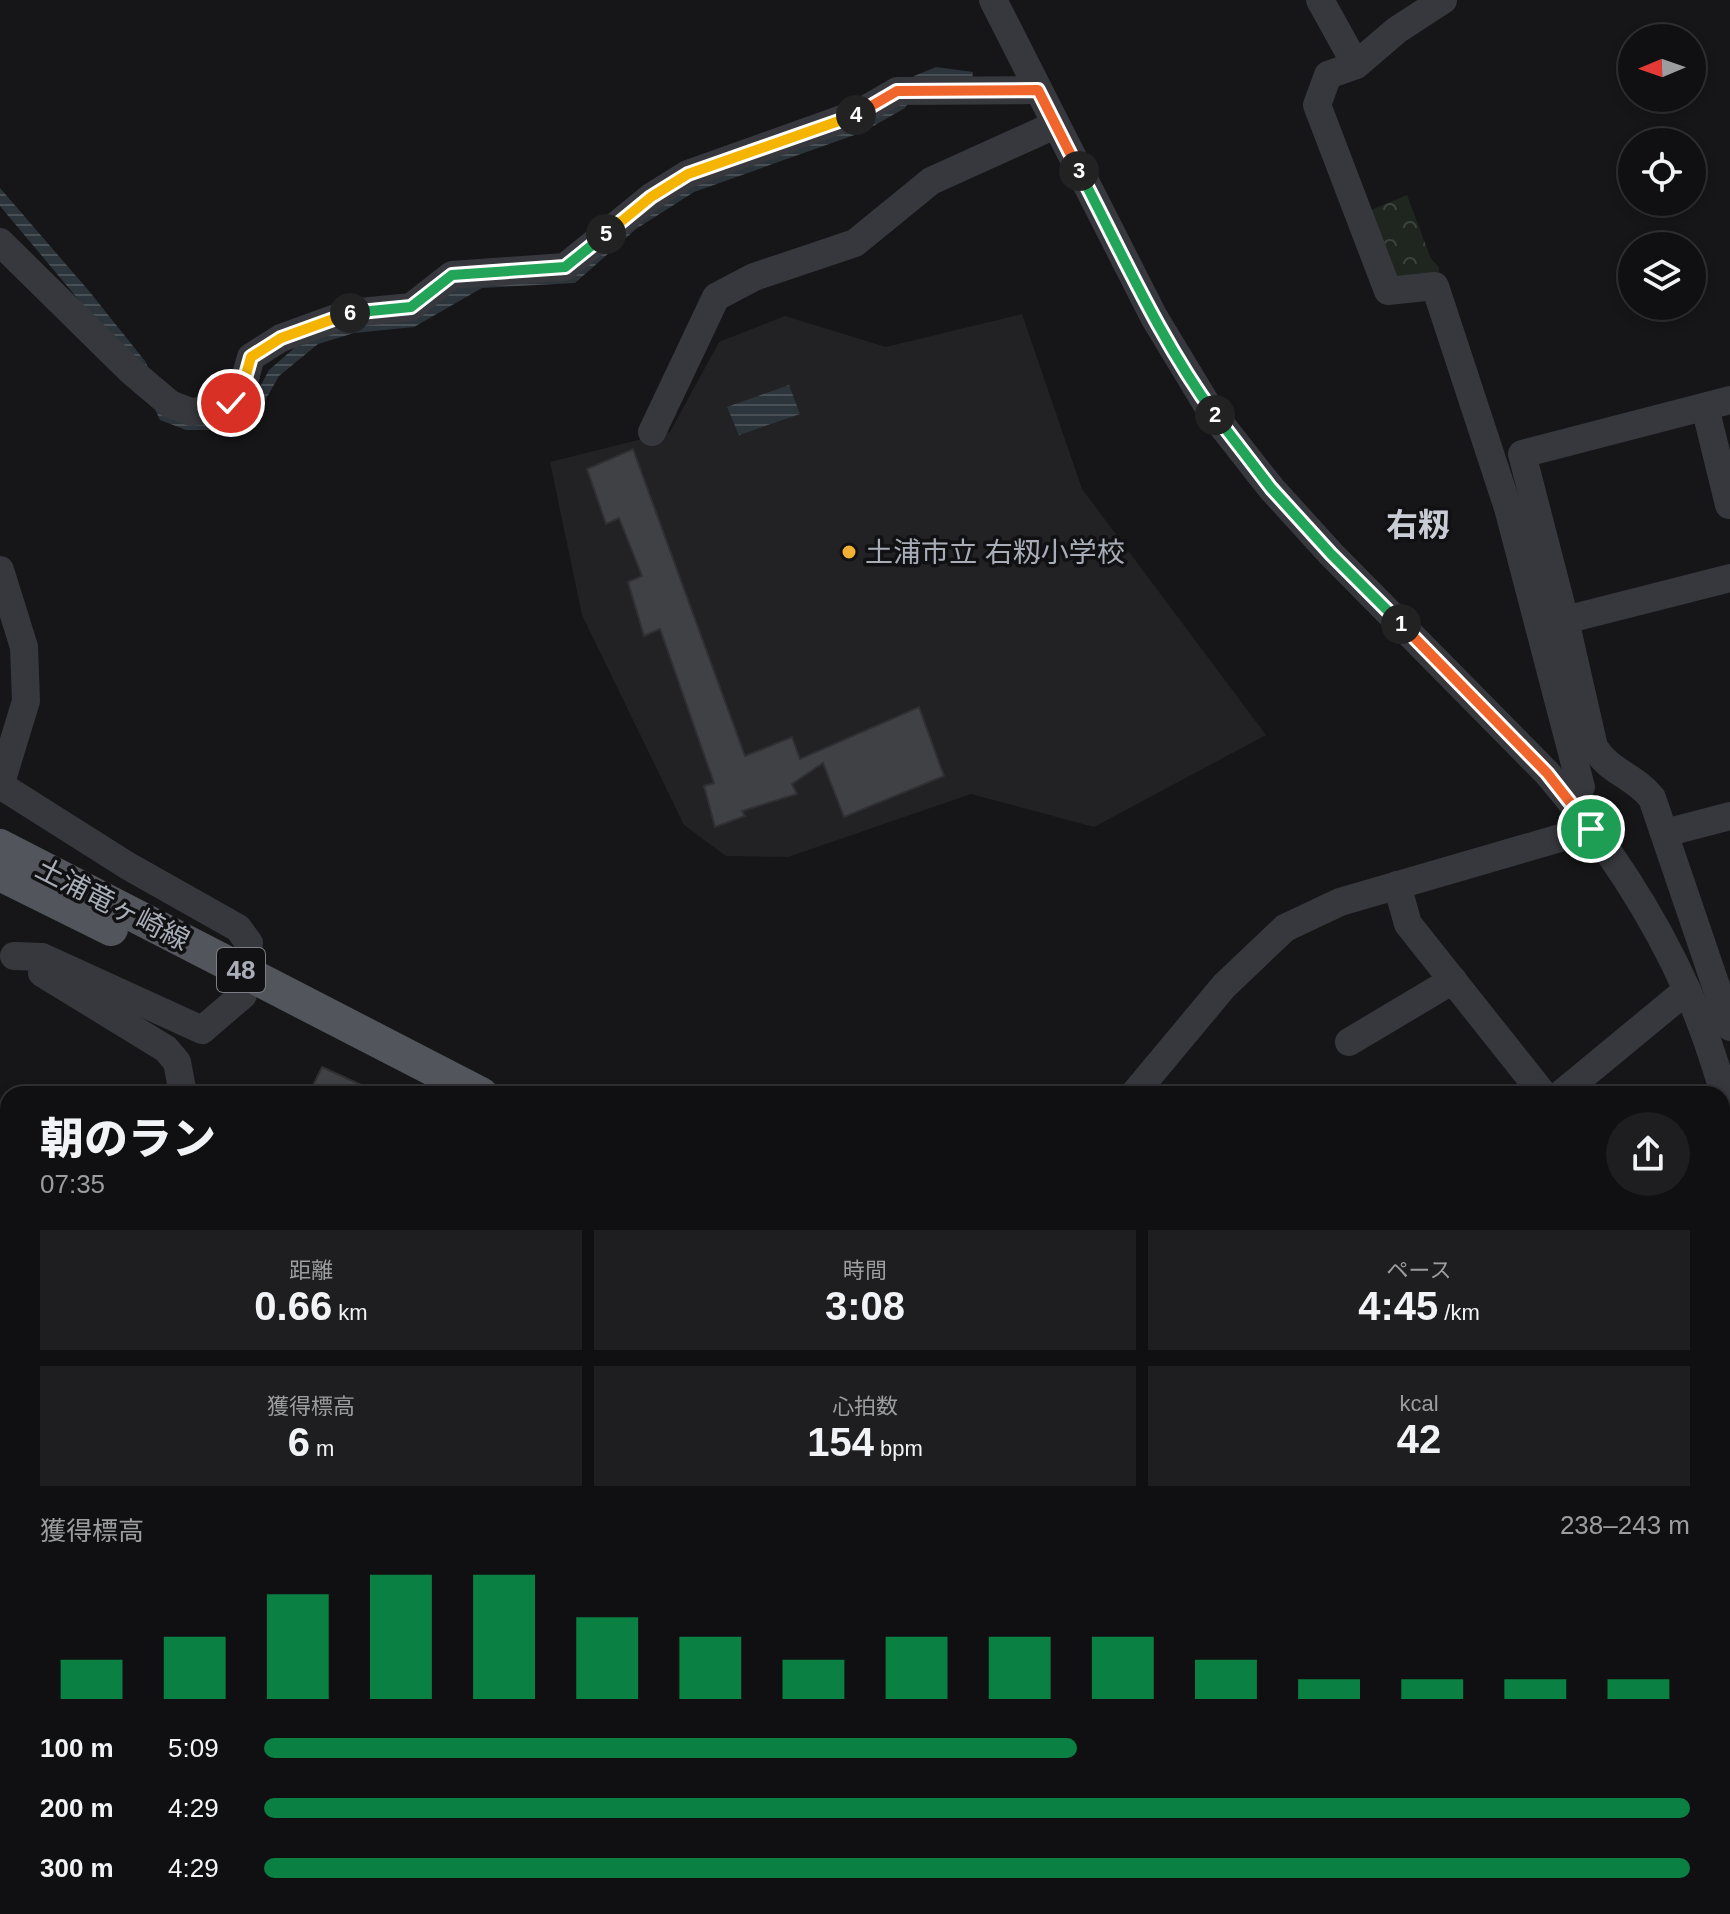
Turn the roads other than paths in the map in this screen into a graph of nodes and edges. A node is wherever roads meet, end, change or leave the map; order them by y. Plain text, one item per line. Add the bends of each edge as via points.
1 (993, 0) edge
2 (1320, 0) edge
3 (1428, 4) edge
4 (1356, 65) junction
5 (1038, 90) junction
6 (1055, 125) junction
7 (0, 242) edge
8 (1717, 404) edge
9 (652, 432) dead end
10 (1729, 505) edge
11 (0, 570) edge
12 (1730, 578) edge
13 (1565, 620) junction
14 (0, 785) edge
15 (1573, 804) junction
16 (1730, 816) edge
17 (1591, 829) junction
18 (1665, 833) junction
19 (0, 846) edge
20 (0, 874) edge
21 (1397, 885) junction
22 (7, 951) edge
23 (1453, 980) junction
24 (243, 983) junction
25 (1687, 990) junction
26 (1730, 1027) edge
27 (1349, 1042) dead end
28 (182, 1086) edge
29 (417, 1086) edge
30 (464, 1086) edge
31 (1141, 1086) edge
32 (1537, 1086) edge
33 (1571, 1086) edge
34 (1721, 1086) edge

1 - 5 street
2 - 4 street
3 - 4 street
4 - 15 street via 1328,75 1317,105 1388,291 1435,286 1508,508 1581,787
5 - 6 street
5 - 7 street via 897,91 859,113 688,174 565,267 452,275 411,307 350,313 281,338 251,357 242,389 231,403 211,410 191,412 170,404
6 - 9 street via 931,181 855,243 754,277 716,297
6 - 15 street via 1154,317 1212,413 1321,543
8 - 10 street
8 - 13 street via 1522,454
11 - 14 street via 24,647 26,701
12 - 13 street
13 - 18 street via 1594,747 1613,770 1643,787
14 - 24 street via 238,928 249,943
15 - 17 street
16 - 18 street
17 - 21 street
17 - 25 street via 1644,909
18 - 26 street
19 - 24 main road, 土浦竜ヶ崎線 / 48
20 - 24 main road, 土浦竜ヶ崎線 / 48
21 - 23 street via 1408,924
21 - 31 street via 1340,902 1285,928 1224,986
22 - 24 street via 42,957 202,1030
22 - 28 street via 166,1049 177,1062
23 - 27 street
23 - 32 street
24 - 29 main road, 土浦竜ヶ崎線 / 48
24 - 30 main road, 土浦竜ヶ崎線 / 48
25 - 33 street
25 - 34 street

